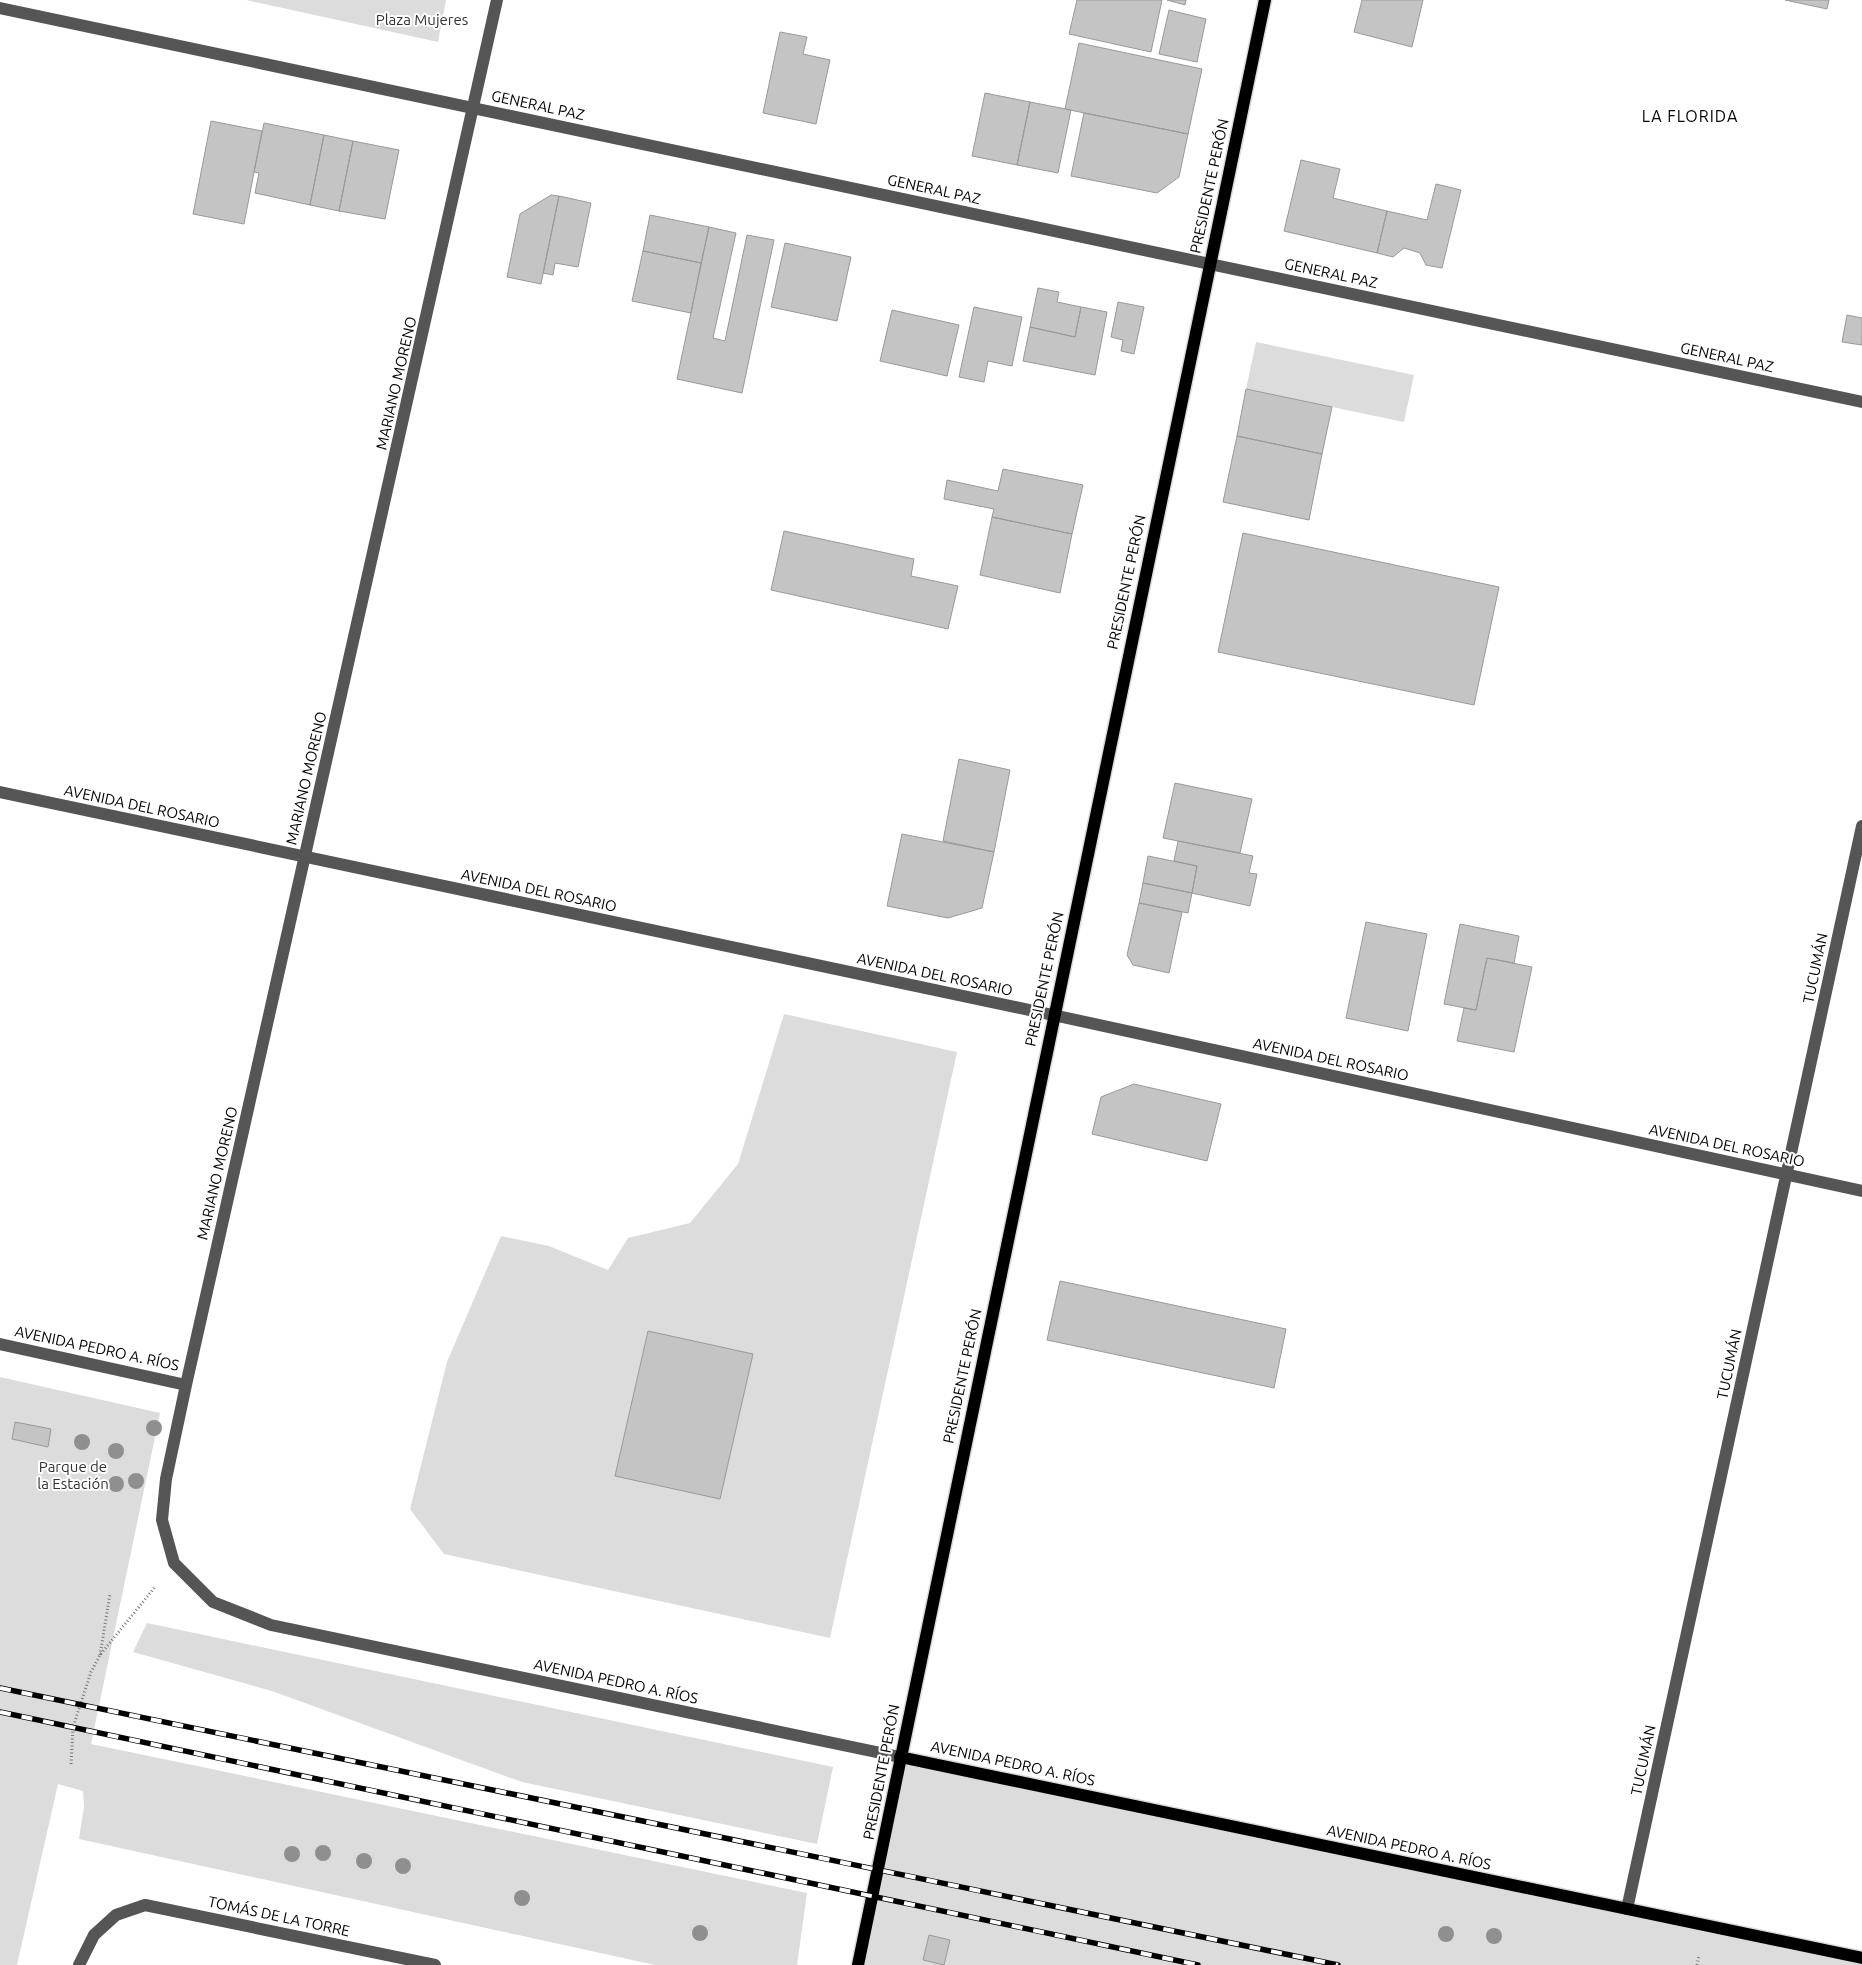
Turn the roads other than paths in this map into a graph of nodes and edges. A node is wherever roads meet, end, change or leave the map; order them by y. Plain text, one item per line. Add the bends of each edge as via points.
1 (497, 0) edge
2 (1265, 0) edge
3 (0, 8) edge
4 (474, 109) junction
5 (1209, 264) junction
6 (1862, 402) edge
7 (0, 792) edge
8 (1862, 826) edge
9 (305, 857) junction
10 (1053, 1015) junction
11 (1787, 1174) junction
12 (1862, 1191) edge
13 (0, 1344) edge
14 (186, 1384) junction
15 (174, 1563) joint
16 (900, 1757) junction
17 (1627, 1909) junction
18 (1862, 1958) edge
19 (79, 1965) edge
20 (435, 1965) edge
21 (858, 1965) edge

1 - 4 street, MARIANO MORENO
2 - 5 main road, PRESIDENTE PERÓN
3 - 4 street, GENERAL PAZ
4 - 5 street, GENERAL PAZ
4 - 9 street, MARIANO MORENO
5 - 6 street, GENERAL PAZ
5 - 10 main road, PRESIDENTE PERÓN
7 - 9 street, AVENIDA DEL ROSARIO
8 - 11 street, TUCUMÁN
9 - 10 street, AVENIDA DEL ROSARIO
9 - 14 street, MARIANO MORENO
10 - 11 street, AVENIDA DEL ROSARIO
10 - 16 main road, PRESIDENTE PERÓN
11 - 12 street, AVENIDA DEL ROSARIO
11 - 17 street, TUCUMÁN
13 - 14 street, AVENIDA PEDRO A. RÍOS
14 - 15 street, MARIANO MORENO via 166,1479 162,1520
15 - 16 street, AVENIDA PEDRO A. RÍOS via 213,1602 271,1625
16 - 17 main road, AVENIDA PEDRO A. RÍOS
16 - 21 main road, PRESIDENTE PERÓN
17 - 18 main road, AVENIDA PEDRO A. RÍOS
19 - 20 street, TOMÁS DE LA TORRE via 94,1936 116,1915 145,1905

